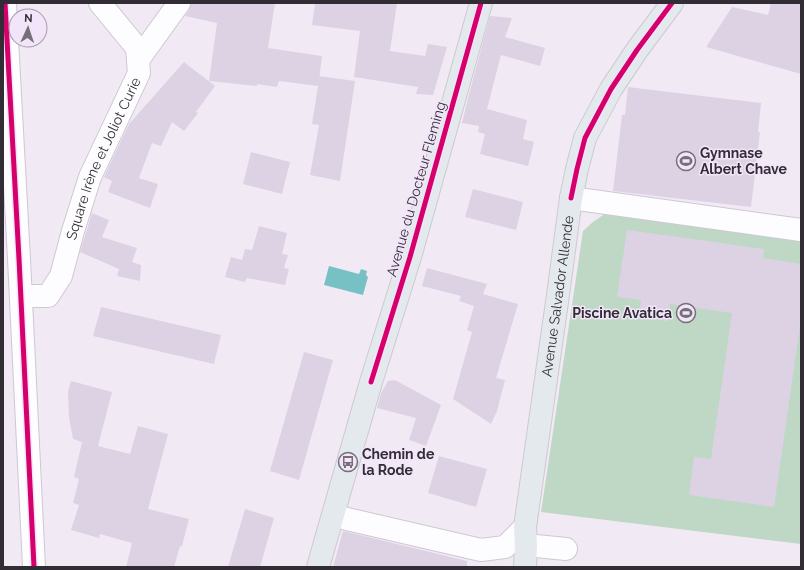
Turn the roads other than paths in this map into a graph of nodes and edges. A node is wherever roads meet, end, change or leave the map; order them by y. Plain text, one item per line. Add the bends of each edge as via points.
1 (4, 3) edge
2 (100, 3) edge
3 (180, 3) edge
4 (481, 3) edge
5 (672, 3) edge
6 (138, 60) junction
7 (571, 198) junction
8 (801, 230) edge
9 (21, 296) junction
10 (12, 319) edge
11 (334, 515) junction
12 (526, 536) junction
13 (566, 549) dead end
14 (481, 550) junction
15 (34, 567) edge
16 (318, 567) edge
17 (523, 567) edge

1 - 9 street
2 - 6 street, Square Irène et Joliot Curie via 137,48
3 - 6 street
4 - 11 main road, Avenue du Docteur Fleming
5 - 7 main road, Avenue Salvador Allende via 611,89 585,138
6 - 9 street, Square Irène et Joliot Curie via 139,73 90,177 61,276 48,296
7 - 8 street
7 - 12 main road, Avenue Salvador Allende
9 - 10 street
10 - 15 street
11 - 14 street
11 - 16 main road, Avenue du Docteur Fleming
12 - 13 street
12 - 14 street via 505,547
12 - 17 main road, Avenue Salvador Allende
14 - 17 street

